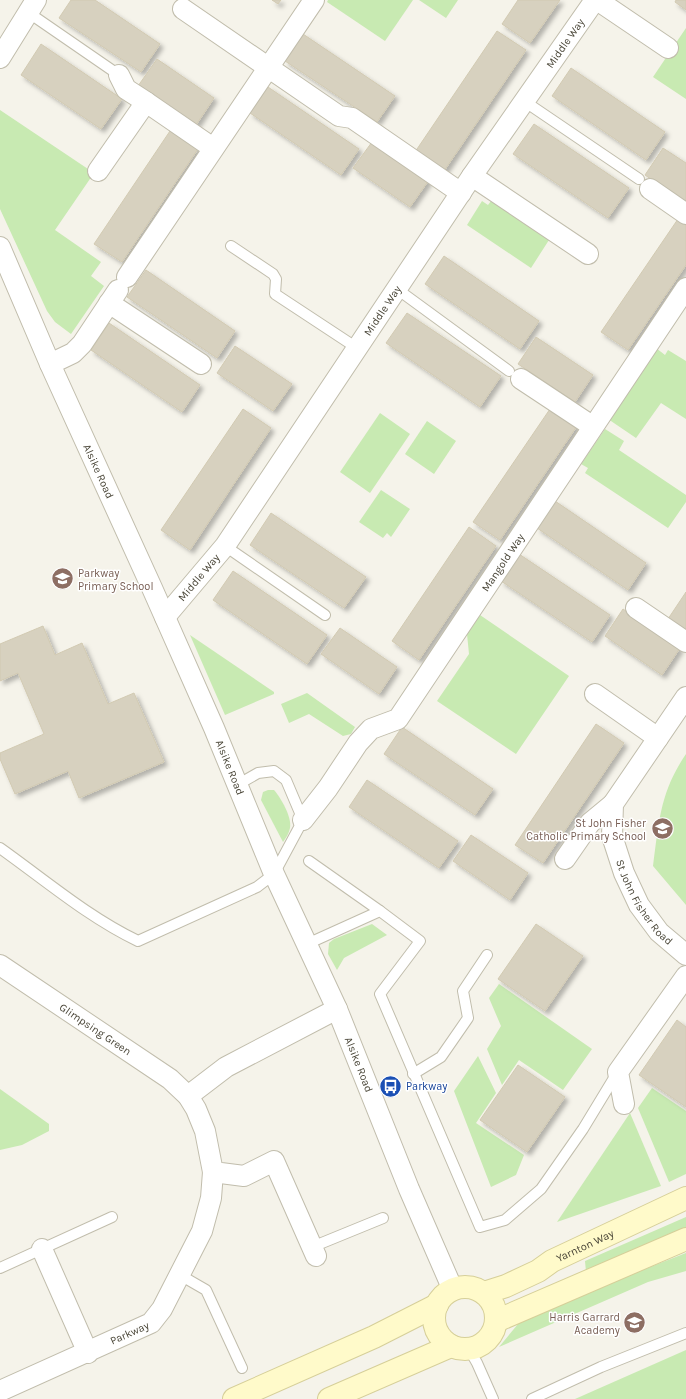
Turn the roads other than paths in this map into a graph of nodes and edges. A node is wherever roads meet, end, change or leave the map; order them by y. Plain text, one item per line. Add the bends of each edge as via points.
1 (314, 0) edge
2 (596, 0) edge
3 (32, 7) edge
4 (183, 9) dead end
5 (668, 48) dead end
6 (0, 58) edge
7 (268, 68) junction
8 (119, 74) joint
9 (524, 101) junction
10 (146, 102) junction
11 (213, 148) junction
12 (98, 171) dead end
13 (472, 176) junction
14 (644, 184) joint
15 (461, 193) junction
16 (686, 214) edge
17 (232, 246) dead end
18 (0, 247) edge
19 (588, 254) dead end
20 (686, 288) edge
21 (397, 289) junction
22 (118, 290) junction
23 (357, 348) junction
24 (50, 364) junction
25 (201, 364) dead end
26 (515, 375) joint
27 (592, 426) junction
28 (225, 546) junction
29 (636, 608) dead end
30 (325, 615) dead end
31 (165, 617) junction
32 (686, 642) edge
33 (595, 694) dead end
34 (686, 697) edge
35 (658, 738) junction
36 (237, 785) junction
37 (613, 804) junction
38 (304, 820) junction
39 (0, 848) edge
40 (565, 859) dead end
41 (309, 861) dead end
42 (274, 874) junction
43 (380, 911) junction
44 (307, 944) junction
45 (487, 955) dead end
46 (686, 955) edge
47 (2, 972) edge
48 (686, 976) edge
49 (337, 1009) junction
50 (618, 1072) junction
51 (413, 1074) junction
52 (188, 1096) junction
53 (624, 1104) dead end
54 (213, 1172) junction
55 (686, 1198) edge
56 (112, 1216) dead end
57 (383, 1218) dead end
58 (686, 1239) edge
59 (42, 1249) junction
60 (314, 1251) joint
61 (0, 1268) edge
62 (180, 1275) junction
63 (452, 1290) junction
64 (484, 1293) junction
65 (437, 1305) junction
66 (496, 1321) junction
67 (686, 1333) edge
68 (460, 1348) junction
69 (88, 1352) junction
70 (242, 1368) dead end
71 (0, 1391) edge
72 (234, 1399) edge
73 (329, 1399) edge
74 (493, 1399) edge
75 (532, 1399) edge

1 - 7 street
2 - 5 street, Middle Way
2 - 9 street, Middle Way
3 - 6 street
3 - 8 lane
4 - 7 street
7 - 11 street
7 - 15 street via 339,116 352,118
8 - 10 street via 126,89
9 - 13 street, Middle Way
9 - 14 lane
10 - 11 street
10 - 12 street
11 - 22 street
13 - 15 street, Middle Way
13 - 19 street
14 - 16 street
15 - 21 street, Middle Way
17 - 23 lane via 273,274 276,279 275,294
18 - 24 street, Alsike Road
20 - 27 street, Mangold Way
21 - 23 street, Middle Way
21 - 26 lane
22 - 24 street via 82,344 72,353
22 - 25 street
23 - 28 street, Middle Way
24 - 31 street, Alsike Road
26 - 27 street
27 - 38 street, Mangold Way via 398,719 371,729 358,743
28 - 30 lane
28 - 31 street, Middle Way
29 - 32 street
31 - 36 street, Alsike Road
33 - 35 street
34 - 35 street
35 - 37 street
36 - 38 lane via 258,773 274,771 286,780
36 - 42 street, Alsike Road
37 - 40 street via 590,823
37 - 46 street, St John Fisher Road via 612,836 624,873 639,905 659,932
38 - 42 lane
39 - 42 lane via 115,930 138,941 257,887
41 - 43 lane
42 - 44 street, Alsike Road
43 - 44 lane
43 - 51 lane via 420,941 380,994
44 - 49 street, Alsike Road
45 - 51 lane via 463,991 468,1018 441,1057
47 - 52 street, Glimpsing Green via 170,1079
48 - 50 street
49 - 52 street via 226,1067
49 - 63 street, Alsike Road
50 - 51 lane via 583,1129 541,1189 504,1220 480,1227
50 - 53 street
52 - 54 street, Parkway via 205,1131
54 - 60 street via 244,1176 274,1161
54 - 62 street, Parkway via 211,1198 202,1231
55 - 64 street, Yarnton Way via 552,1261 538,1271
56 - 59 lane
57 - 60 lane
58 - 66 street
59 - 61 lane
59 - 69 street
62 - 69 street, Parkway via 162,1309 151,1323
62 - 70 lane via 206,1290
63 - 64 street via 470,1287
63 - 65 street
64 - 66 street via 490,1298
65 - 68 street via 434,1316 436,1329 445,1342
65 - 72 street via 374,1337
66 - 68 street via 489,1338 480,1346
67 - 75 lane via 601,1367
68 - 73 street
68 - 74 lane via 478,1363
69 - 71 street, Parkway

